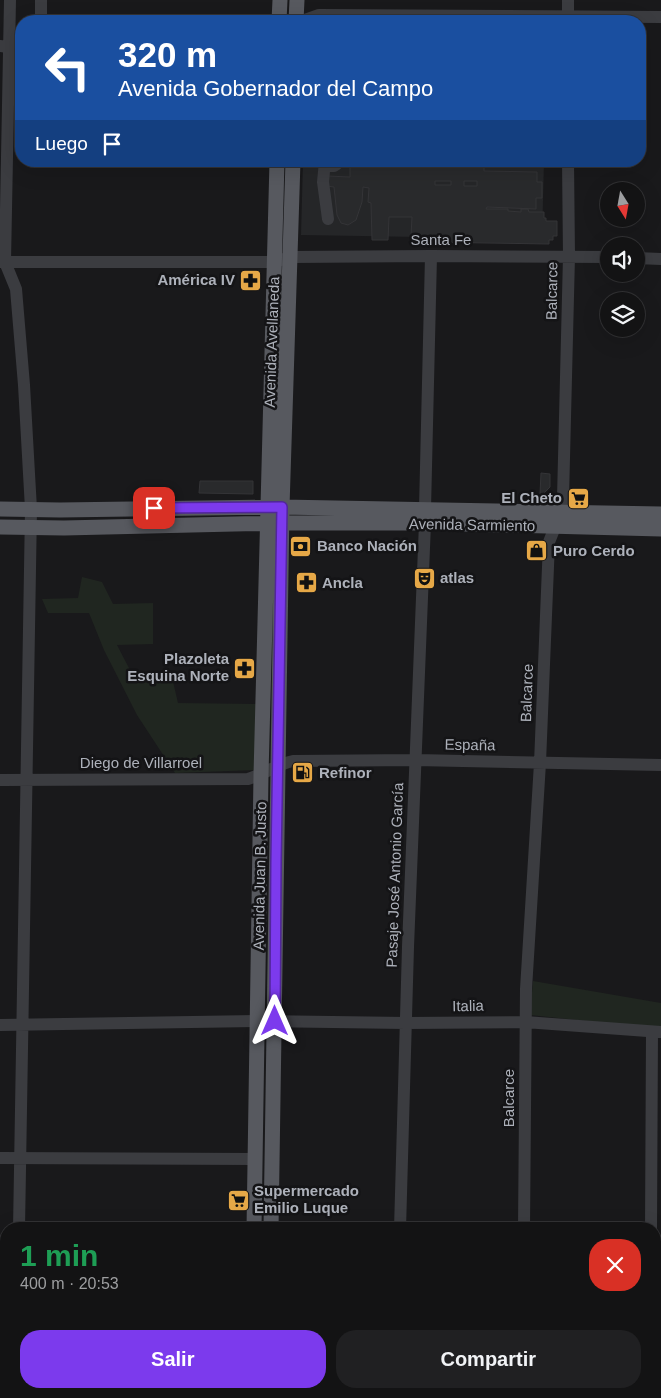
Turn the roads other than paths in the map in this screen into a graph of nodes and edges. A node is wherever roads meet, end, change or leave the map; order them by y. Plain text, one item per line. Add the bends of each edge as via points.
1 (10, 0) edge
2 (41, 0) edge
3 (280, 0) edge
4 (296, 0) edge
5 (568, 0) edge
6 (41, 15) edge
7 (279, 15) edge
8 (296, 15) edge
9 (568, 15) edge
10 (646, 17) edge
11 (661, 17) edge
12 (4, 46) edge
13 (277, 167) edge
14 (293, 167) edge
15 (328, 167) edge
16 (568, 167) edge
17 (328, 219) dead end
18 (431, 256) junction
19 (569, 256) junction
20 (291, 257) junction
21 (600, 257) edge
22 (645, 258) edge
23 (661, 259) edge
24 (3, 262) edge
25 (274, 262) junction
26 (275, 507) junction
27 (0, 509) edge
28 (31, 509) junction
29 (561, 512) junction
30 (661, 514) edge
31 (425, 516) junction
32 (275, 523) junction
33 (31, 526) junction
34 (0, 527) edge
35 (555, 527) junction
36 (661, 528) edge
37 (416, 760) junction
38 (540, 763) junction
39 (278, 764) junction
40 (661, 765) edge
41 (261, 775) junction
42 (0, 780) edge
43 (27, 780) junction
44 (258, 1021) junction
45 (275, 1021) junction
46 (525, 1022) junction
47 (406, 1023) junction
48 (23, 1024) junction
49 (0, 1025) edge
50 (657, 1032) edge
51 (0, 1158) edge
52 (20, 1158) junction
53 (256, 1159) junction
54 (19, 1222) edge
55 (254, 1222) edge
56 (271, 1222) edge
57 (400, 1222) edge
58 (524, 1222) edge
59 (651, 1222) edge

1 - 12 street
2 - 6 street
3 - 7 main road
4 - 8 main road
5 - 9 street
10 - 11 street
12 - 24 street
13 - 25 main road, Avenida Avellaneda
14 - 20 main road, Avenida Avellaneda
15 - 17 street via 323,182
16 - 19 street, Balcarce
18 - 19 street, Santa Fe
18 - 20 street, Santa Fe
18 - 31 street, Pasaje José Antonio García
19 - 21 street, Santa Fe
19 - 29 street, Balcarce
20 - 25 street, Santa Fe
20 - 26 main road, Avenida Avellaneda
22 - 23 street
24 - 25 street, Santa Fe
24 - 28 street via 16,289
25 - 26 main road, Avenida Avellaneda
26 - 28 main road, Avenida Sarmiento
26 - 31 main road, Avenida Sarmiento
26 - 32 main road, Avenida Avellaneda
27 - 28 main road, Avenida Sarmiento
28 - 33 street
29 - 30 main road, Avenida Sarmiento
29 - 31 main road, Avenida Sarmiento
29 - 35 street, Balcarce
31 - 32 main road, Avenida Sarmiento
31 - 35 main road, Avenida Sarmiento
31 - 37 street, Pasaje José Antonio García
32 - 33 main road, Avenida Sarmiento
32 - 39 main road, Avenida Juan B. Justo
32 - 41 main road, Avenida Juan B. Justo
33 - 34 main road, Avenida Sarmiento
33 - 43 street
35 - 36 main road, Avenida Sarmiento
35 - 38 street, Balcarce via 550,542
37 - 38 street, España
37 - 39 street, España via 293,761
37 - 47 street, Pasaje José Antonio García
38 - 40 street, España
38 - 46 street, Balcarce
39 - 41 street, Diego de Villarroel
39 - 45 main road, Avenida Juan B. Justo
41 - 43 street, Diego de Villarroel via 248,779
41 - 44 main road, Avenida Juan B. Justo
42 - 43 street, Diego de Villarroel
43 - 48 street
44 - 45 street, Italia
44 - 48 street, Italia
44 - 53 main road, Avenida Juan B. Justo
45 - 47 street, Italia
45 - 56 main road, Avenida Juan B. Justo
46 - 47 street, Italia
46 - 50 street, Italia
46 - 58 street, Balcarce
47 - 57 street, Pasaje José Antonio García
48 - 49 street, Italia
48 - 52 street
50 - 59 street
51 - 52 street
52 - 53 street
52 - 54 street
53 - 55 main road, Avenida Juan B. Justo

